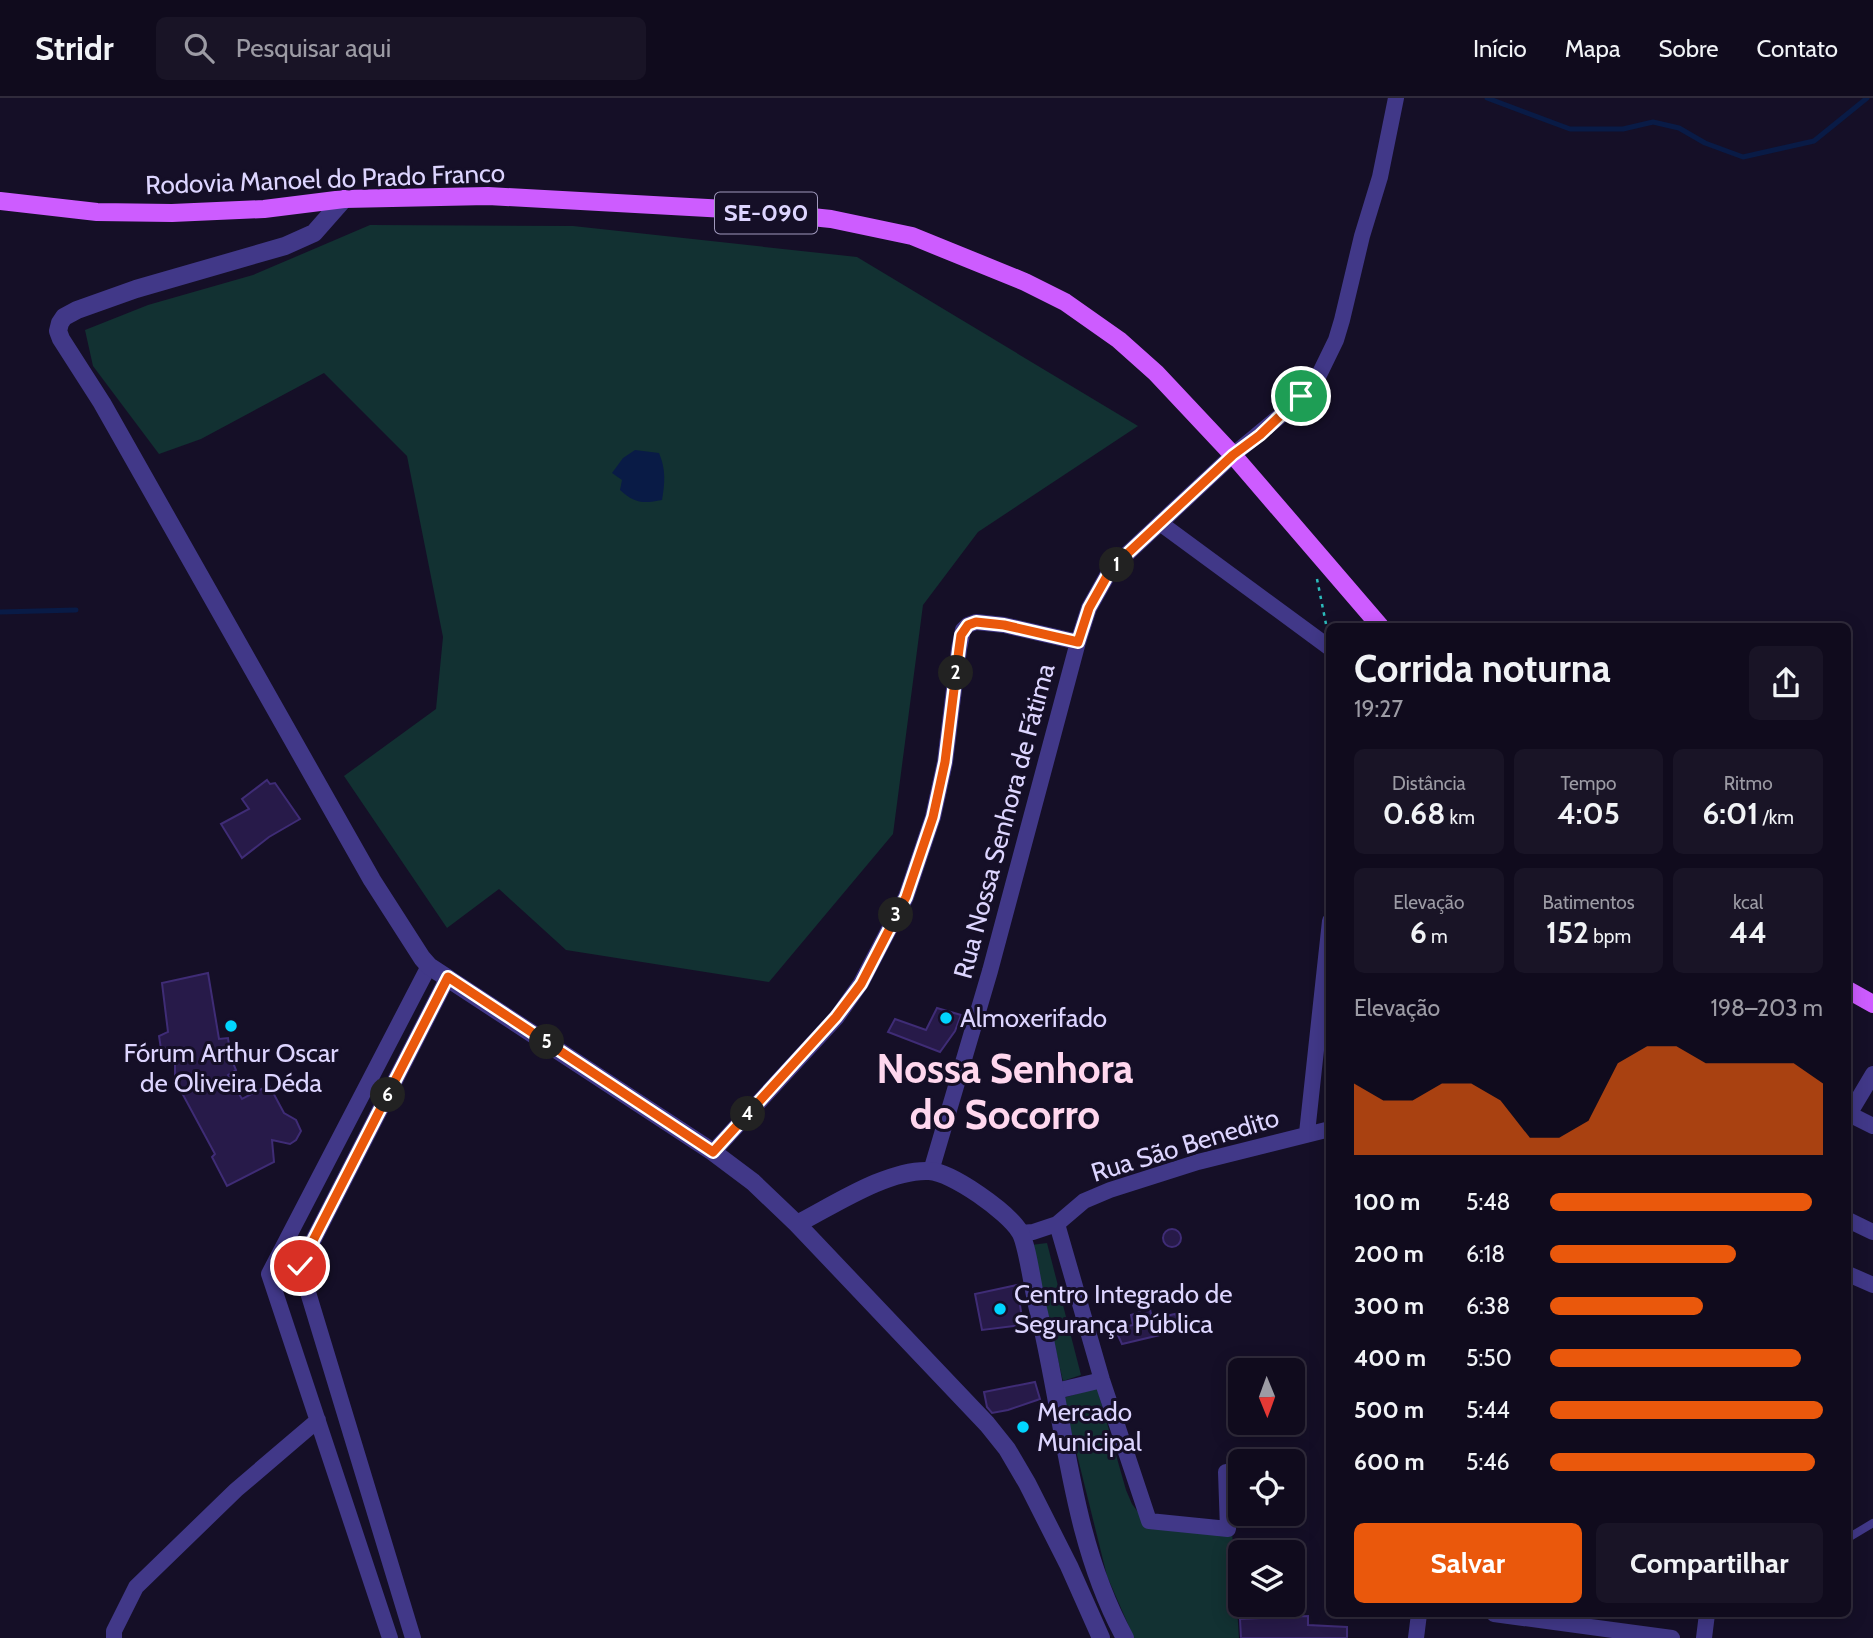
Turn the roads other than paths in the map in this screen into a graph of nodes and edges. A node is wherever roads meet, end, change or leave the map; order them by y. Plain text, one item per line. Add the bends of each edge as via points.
1 (1396, 98) edge
2 (344, 199) junction
3 (0, 201) edge
4 (1233, 455) junction
5 (1160, 523) junction
6 (1377, 623) edge
7 (1078, 642) junction
8 (1326, 645) edge
9 (1326, 958) edge
10 (429, 966) junction
11 (448, 977) junction
12 (1851, 992) edge
13 (1873, 1004) edge
14 (1873, 1074) edge
15 (1851, 1112) edge
16 (1851, 1116) edge
17 (1873, 1126) edge
18 (1326, 1130) edge
19 (1307, 1133) junction
20 (713, 1152) junction
21 (932, 1171) junction
22 (1851, 1221) edge
23 (797, 1224) junction
24 (1057, 1224) junction
25 (1873, 1231) edge
26 (1021, 1233) junction
27 (1851, 1275) edge
28 (1873, 1284) edge
29 (1102, 1380) junction
30 (1056, 1391) junction
31 (318, 1420) junction
32 (1226, 1472) dead end
33 (1873, 1523) edge
34 (1851, 1536) edge
35 (1419, 1617) edge
36 (1516, 1617) edge
37 (1707, 1617) edge
38 (114, 1638) edge
39 (390, 1638) edge
40 (413, 1638) edge
41 (1101, 1638) edge
42 (1125, 1638) edge
43 (1416, 1638) edge
44 (1672, 1638) edge
45 (1704, 1638) edge

1 - 4 street, Rua Nossa Senhora de Fátima via 1380,177 1329,354 1318,377 1291,407
2 - 3 main road, Rodovia Manoel do Prado Franco / SE-090 via 172,213 97,212
2 - 4 main road, Rodovia Manoel do Prado Franco / SE-090 via 488,196 744,210 831,219 912,236 1065,302 1156,373
2 - 10 street via 314,233 77,310 64,317 58,331 372,880
4 - 5 street, Rua Nossa Senhora de Fátima
4 - 6 main road, Rodovia Manoel do Prado Franco / SE-090
5 - 7 street, Rua Nossa Senhora de Fátima via 1107,576 1089,608
5 - 8 street
7 - 20 street via 986,622 963,630 945,762 933,817 906,897 861,984
7 - 21 street, Rua Nossa Senhora de Fátima
9 - 19 street
10 - 11 street
10 - 31 street via 269,1274
11 - 20 street
11 - 40 street via 300,1266
12 - 13 main road
14 - 15 street
16 - 17 street
18 - 19 street, Rua São Benedito
19 - 24 street, Rua São Benedito via 1111,1190 1084,1201
20 - 23 street
21 - 23 street via 910,1171 886,1180
21 - 26 street via 957,1180 995,1206
22 - 25 street
23 - 41 street via 1007,1449
24 - 26 street, Rua São Benedito
24 - 29 street
26 - 30 street
27 - 28 street
29 - 30 street
29 - 32 street via 1149,1521 1228,1529
30 - 42 street via 1089,1552
31 - 38 street via 236,1490 136,1587
31 - 39 street
33 - 34 lane
35 - 43 street
36 - 44 street
37 - 45 street

